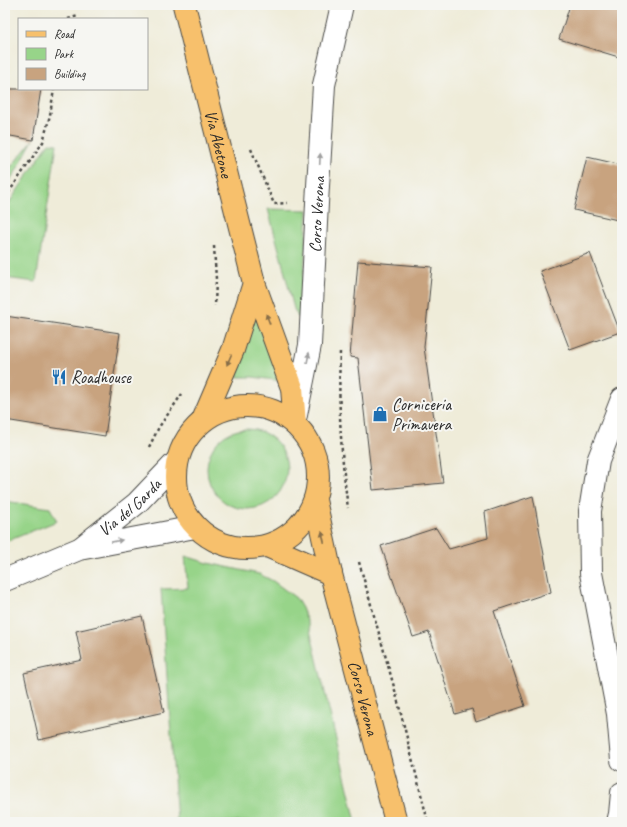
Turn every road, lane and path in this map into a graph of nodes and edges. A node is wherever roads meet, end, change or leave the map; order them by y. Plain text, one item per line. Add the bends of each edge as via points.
1 (184, 5) edge
2 (342, 5) edge
3 (78, 16) dead end
4 (71, 18) edge
5 (54, 90) edge
6 (5, 198) edge
7 (213, 240) dead end
8 (254, 283) junction
9 (214, 312) dead end
10 (340, 350) dead end
11 (184, 390) dead end
12 (622, 399) edge
13 (203, 420) junction
14 (295, 424) junction
15 (147, 450) dead end
16 (176, 462) junction
17 (315, 500) junction
18 (348, 514) dead end
19 (195, 527) junction
20 (267, 546) junction
21 (79, 549) junction
22 (358, 555) dead end
23 (331, 574) junction
24 (5, 580) edge
25 (622, 760) edge
26 (622, 793) edge
27 (396, 822) edge
28 (428, 822) edge
29 (618, 822) edge

1 - 8 main road, Via Abetone
14 -> 2 street, Corso Verona via 310,345 324,85
3 - 4 path
5 - 6 path via 43,142
7 - 9 path via 216,279
8 -> 13 main road via 233,350
14 -> 8 main road, Via Abetone via 292,388
10 - 18 path via 343,472
11 - 15 path
12 - 25 street via 598,460 590,510 591,573 618,714
13 - 14 main road via 220,411 240,406 260,407 278,413
13 - 16 main road via 190,434
14 - 17 main road via 308,440 316,459 319,480
16 - 19 main road via 176,489 183,509
16 - 21 street, Via del Garda via 137,503
17 - 20 main road via 304,520 287,536
23 -> 17 main road, Corso Verona
19 - 20 main road via 210,539 228,546
21 -> 19 street, Via del Garda
20 - 23 main road
21 - 24 street, Via del Garda
22 - 28 path
23 - 27 main road, Corso Verona
26 - 29 street

